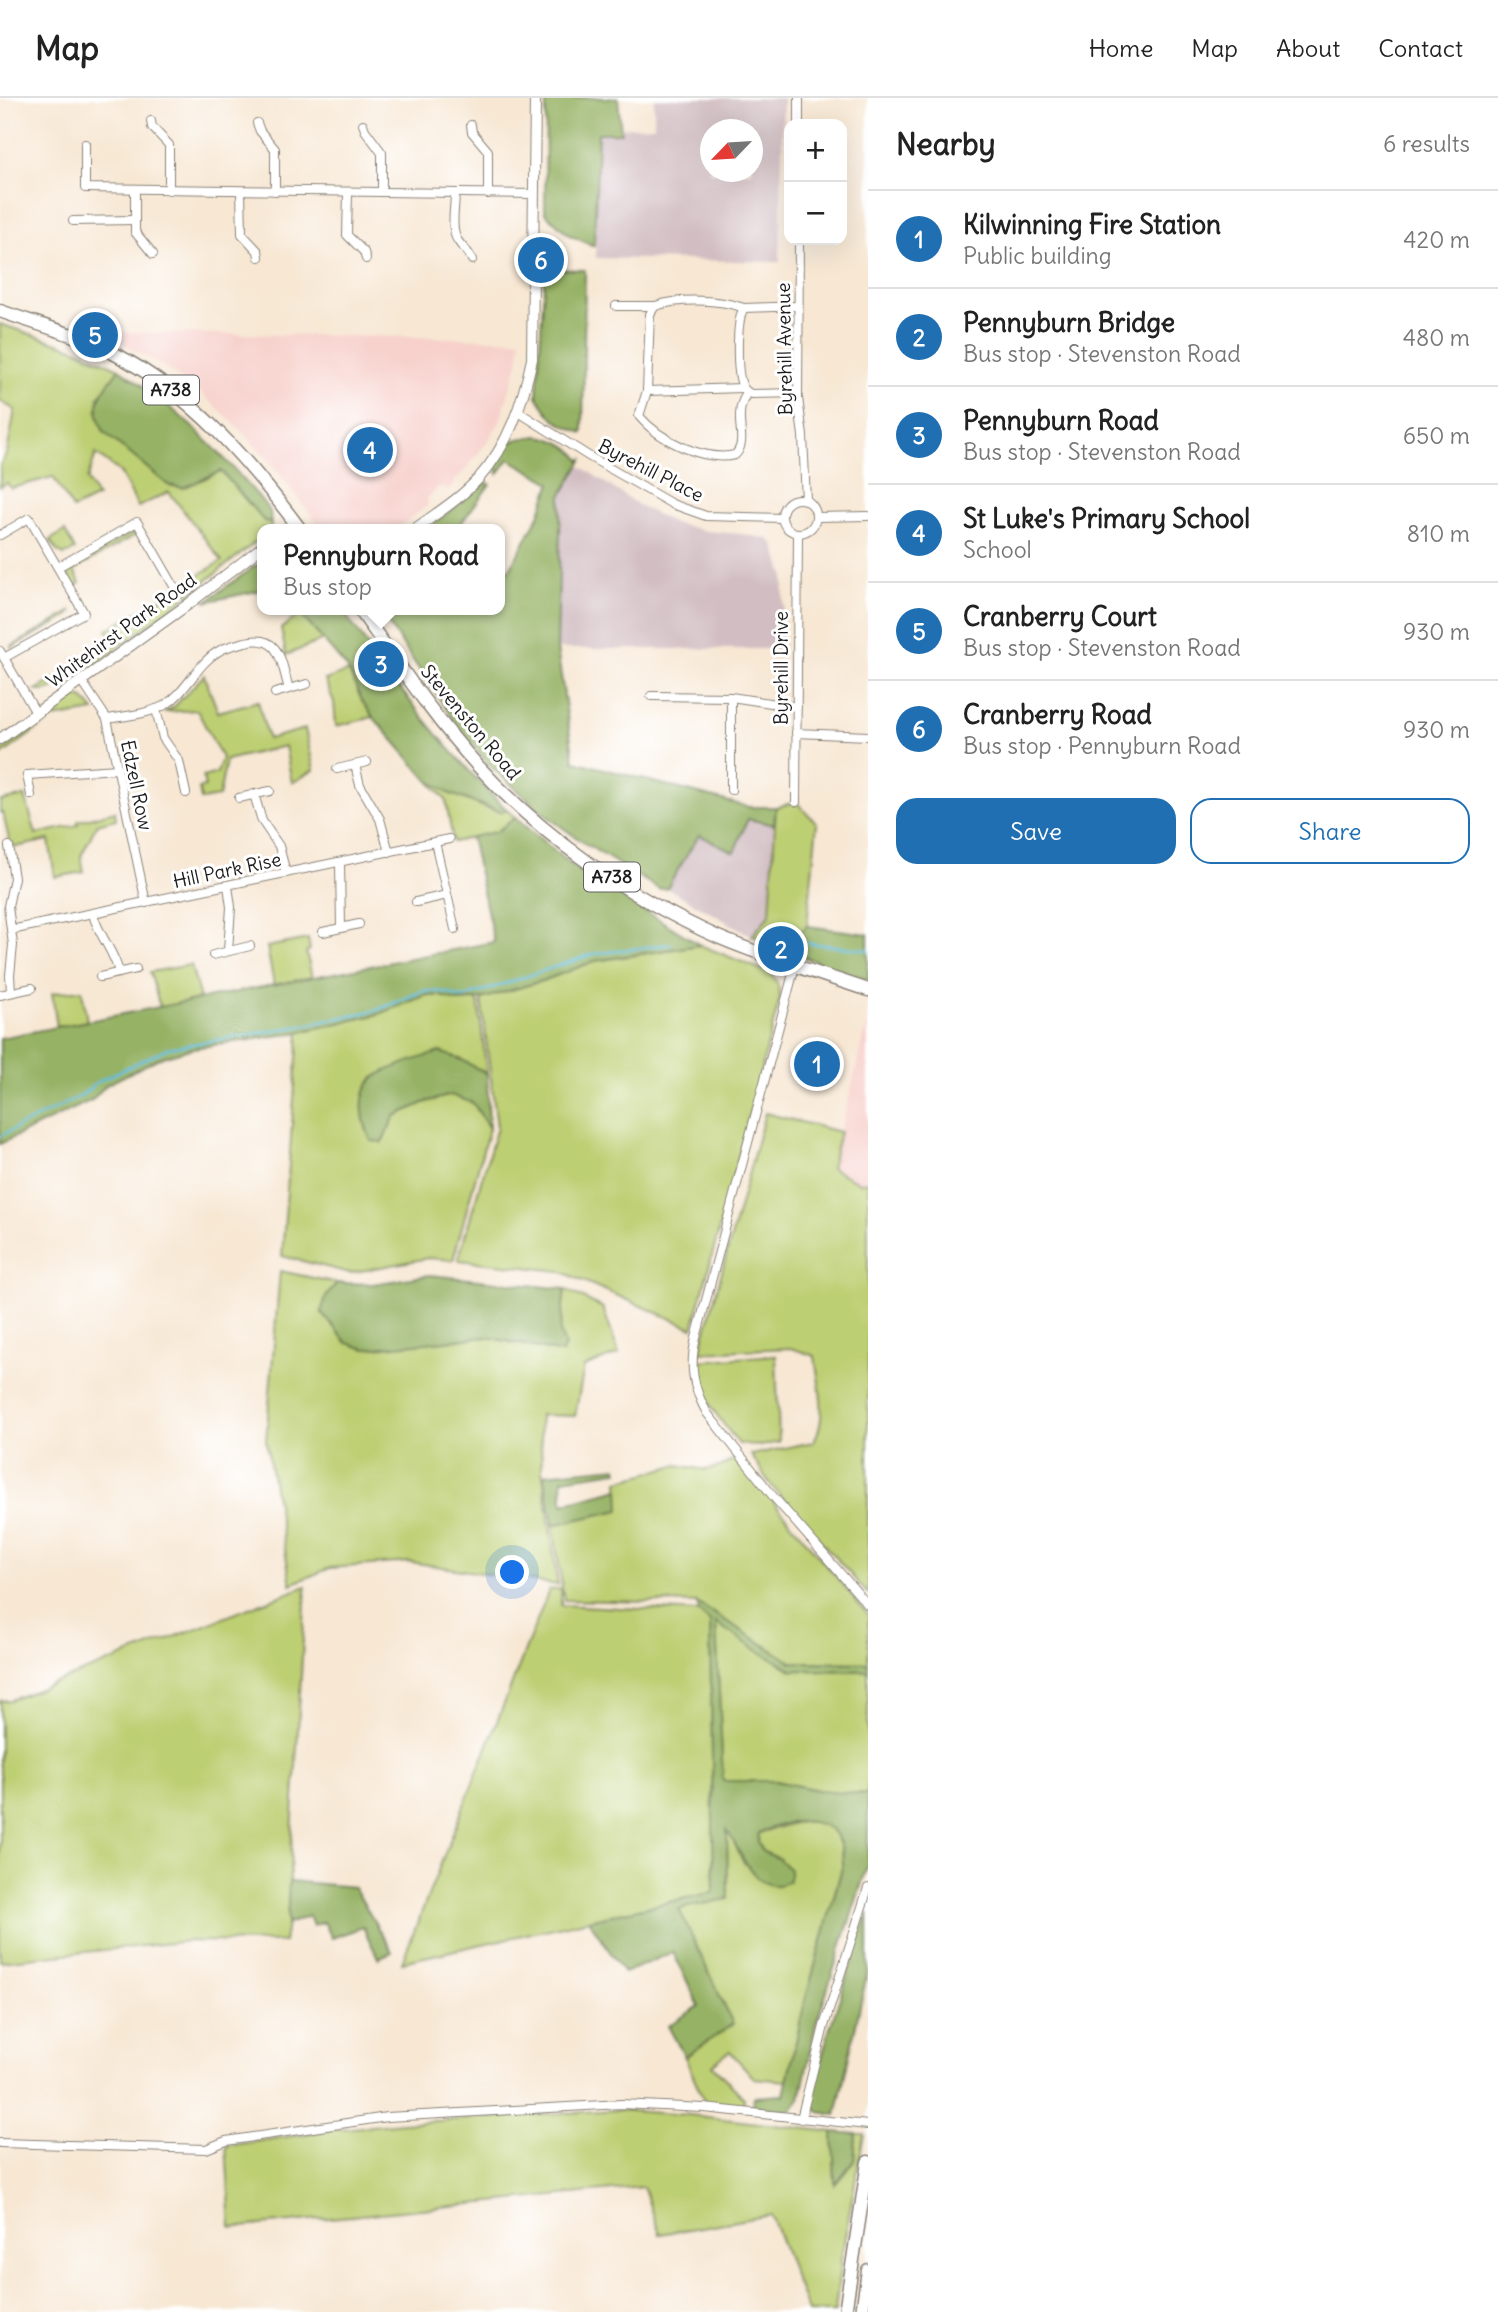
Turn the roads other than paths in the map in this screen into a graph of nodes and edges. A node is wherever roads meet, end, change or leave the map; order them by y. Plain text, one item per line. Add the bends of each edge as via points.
1 (535, 98) edge
2 (799, 98) edge
3 (799, 119) edge
4 (150, 121) dead end
5 (257, 123) dead end
6 (363, 124) dead end
7 (471, 125) dead end
8 (85, 144) dead end
9 (135, 190) junction
10 (169, 190) junction
11 (241, 191) junction
12 (275, 191) junction
13 (348, 192) junction
14 (382, 192) junction
15 (455, 193) junction
16 (488, 194) junction
17 (534, 194) junction
18 (134, 220) junction
19 (73, 221) dead end
20 (799, 245) edge
21 (153, 254) dead end
22 (259, 257) dead end
23 (366, 258) dead end
24 (472, 260) dead end
25 (617, 306) dead end
26 (655, 306) junction
27 (798, 306) junction
28 (744, 308) junction
29 (0, 311) edge
30 (745, 390) junction
31 (647, 391) junction
32 (798, 393) junction
33 (517, 411) junction
34 (806, 500) junction
35 (868, 516) edge
36 (782, 517) junction
37 (817, 517) junction
38 (291, 524) edge
39 (421, 524) edge
40 (798, 534) junction
41 (0, 535) edge
42 (257, 551) edge
43 (58, 567) junction
44 (175, 588) dead end
45 (364, 615) edge
46 (2, 655) edge
47 (81, 680) junction
48 (307, 684) dead end
49 (289, 689) junction
50 (275, 693) dead end
51 (651, 696) dead end
52 (731, 697) junction
53 (797, 707) junction
54 (156, 709) junction
55 (36, 713) junction
56 (107, 719) junction
57 (796, 733) junction
58 (868, 736) edge
59 (0, 739) edge
60 (367, 762) dead end
61 (355, 765) junction
62 (117, 769) junction
63 (337, 769) dead end
64 (732, 790) dead end
65 (270, 791) dead end
66 (186, 793) dead end
67 (254, 794) junction
68 (31, 795) dead end
69 (239, 798) dead end
70 (796, 802) dead end
71 (449, 839) dead end
72 (435, 842) junction
73 (9, 846) dead end
74 (389, 852) junction
75 (340, 862) junction
76 (286, 873) junction
77 (228, 886) junction
78 (447, 895) junction
79 (416, 902) dead end
80 (146, 903) junction
81 (93, 914) junction
82 (359, 925) dead end
83 (341, 928) junction
84 (455, 929) dead end
85 (11, 930) junction
86 (323, 932) dead end
87 (250, 946) dead end
88 (228, 951) junction
89 (213, 955) dead end
90 (795, 966) junction
91 (136, 969) dead end
92 (120, 973) junction
93 (100, 977) dead end
94 (32, 988) dead end
95 (868, 990) edge
96 (11, 992) junction
97 (0, 995) edge
98 (868, 1605) edge
99 (868, 1888) edge
100 (801, 2119) junction
101 (868, 2125) edge
102 (0, 2143) edge
103 (868, 2162) edge
104 (868, 2270) edge
105 (845, 2312) edge
106 (862, 2312) edge

1 - 17 street
2 - 3 street
4 - 10 street via 169,145
5 - 12 street via 275,149
6 - 14 street via 382,153
7 - 16 street via 488,151
8 - 9 street via 85,188
9 - 10 street
9 - 18 street
10 - 11 street
11 - 12 street
11 - 22 street via 242,234
12 - 13 street
13 - 14 street
13 - 23 street via 347,235
14 - 15 street
15 - 16 street
15 - 24 street via 454,234
16 - 17 street
17 - 33 street via 532,359
18 - 19 street
18 - 21 street via 135,232
20 - 27 street, Byrehill Avenue
25 - 26 street
26 - 28 street via 687,302
26 - 31 street via 650,314
27 - 28 street
27 - 32 street, Byrehill Avenue
28 - 30 street via 739,365
29 - 38 highway, A738 via 81,338 144,370 233,446
30 - 31 street
30 - 31 street via 741,445 735,455 726,457 696,453 650,426 639,416
30 - 32 street via 751,394
32 - 34 street, Byrehill Avenue
33 - 36 street, Byrehill Place via 672,504 706,516
33 - 39 street via 506,439 478,478
34 - 36 street via 789,502
34 - 37 street
35 - 37 street
36 - 40 street via 786,528
37 - 40 street via 812,528
40 - 53 street, Byrehill Drive
41 - 43 street via 29,518
42 - 47 street, Whitehirst Park Road
43 - 44 street via 137,522
43 - 46 street via 84,613
45 - 90 highway, Stevenston Road / A738 via 477,766 550,833 646,899 694,925
46 - 55 street
47 - 55 street, Whitehirst Park Road
47 - 56 street, Edzell Row
48 - 49 street
49 - 50 street
49 - 54 street via 274,647 254,640 215,653 172,700
51 - 52 street
52 - 53 street
52 - 64 street
53 - 57 street, Byrehill Drive
54 - 56 street
54 - 66 street via 163,738 179,761
55 - 59 street, Whitehirst Park Road
56 - 62 street, Edzell Row
57 - 58 street
57 - 70 street, Byrehill Drive
60 - 61 street
61 - 63 street
61 - 74 street via 360,785 380,819
62 - 68 street via 27,775
62 - 80 street, Edzell Row
65 - 67 street
67 - 69 street
67 - 76 street via 262,821 279,846
71 - 72 street, Hill Park Rise
72 - 74 street, Hill Park Rise
72 - 78 street
73 - 85 street via 14,878 8,906
74 - 75 street, Hill Park Rise
75 - 76 street, Hill Park Rise
75 - 83 street
76 - 77 street, Hill Park Rise
77 - 80 street, Hill Park Rise
77 - 88 street
78 - 79 street
78 - 84 street
80 - 81 street, Hill Park Rise
81 - 85 street, Hill Park Rise
81 - 92 street
82 - 83 street
83 - 86 street
85 - 96 street
87 - 88 street
88 - 89 street
90 - 95 highway, Stevenston Road / A738
90 - 98 street via 696,1338 692,1375 707,1413
91 - 92 street
92 - 93 street
94 - 96 street
96 - 97 street
99 - 100 street via 824,2026
100 - 101 street
100 - 102 street via 621,2104 387,2117 226,2141 206,2149
103 - 105 highway
104 - 106 highway

